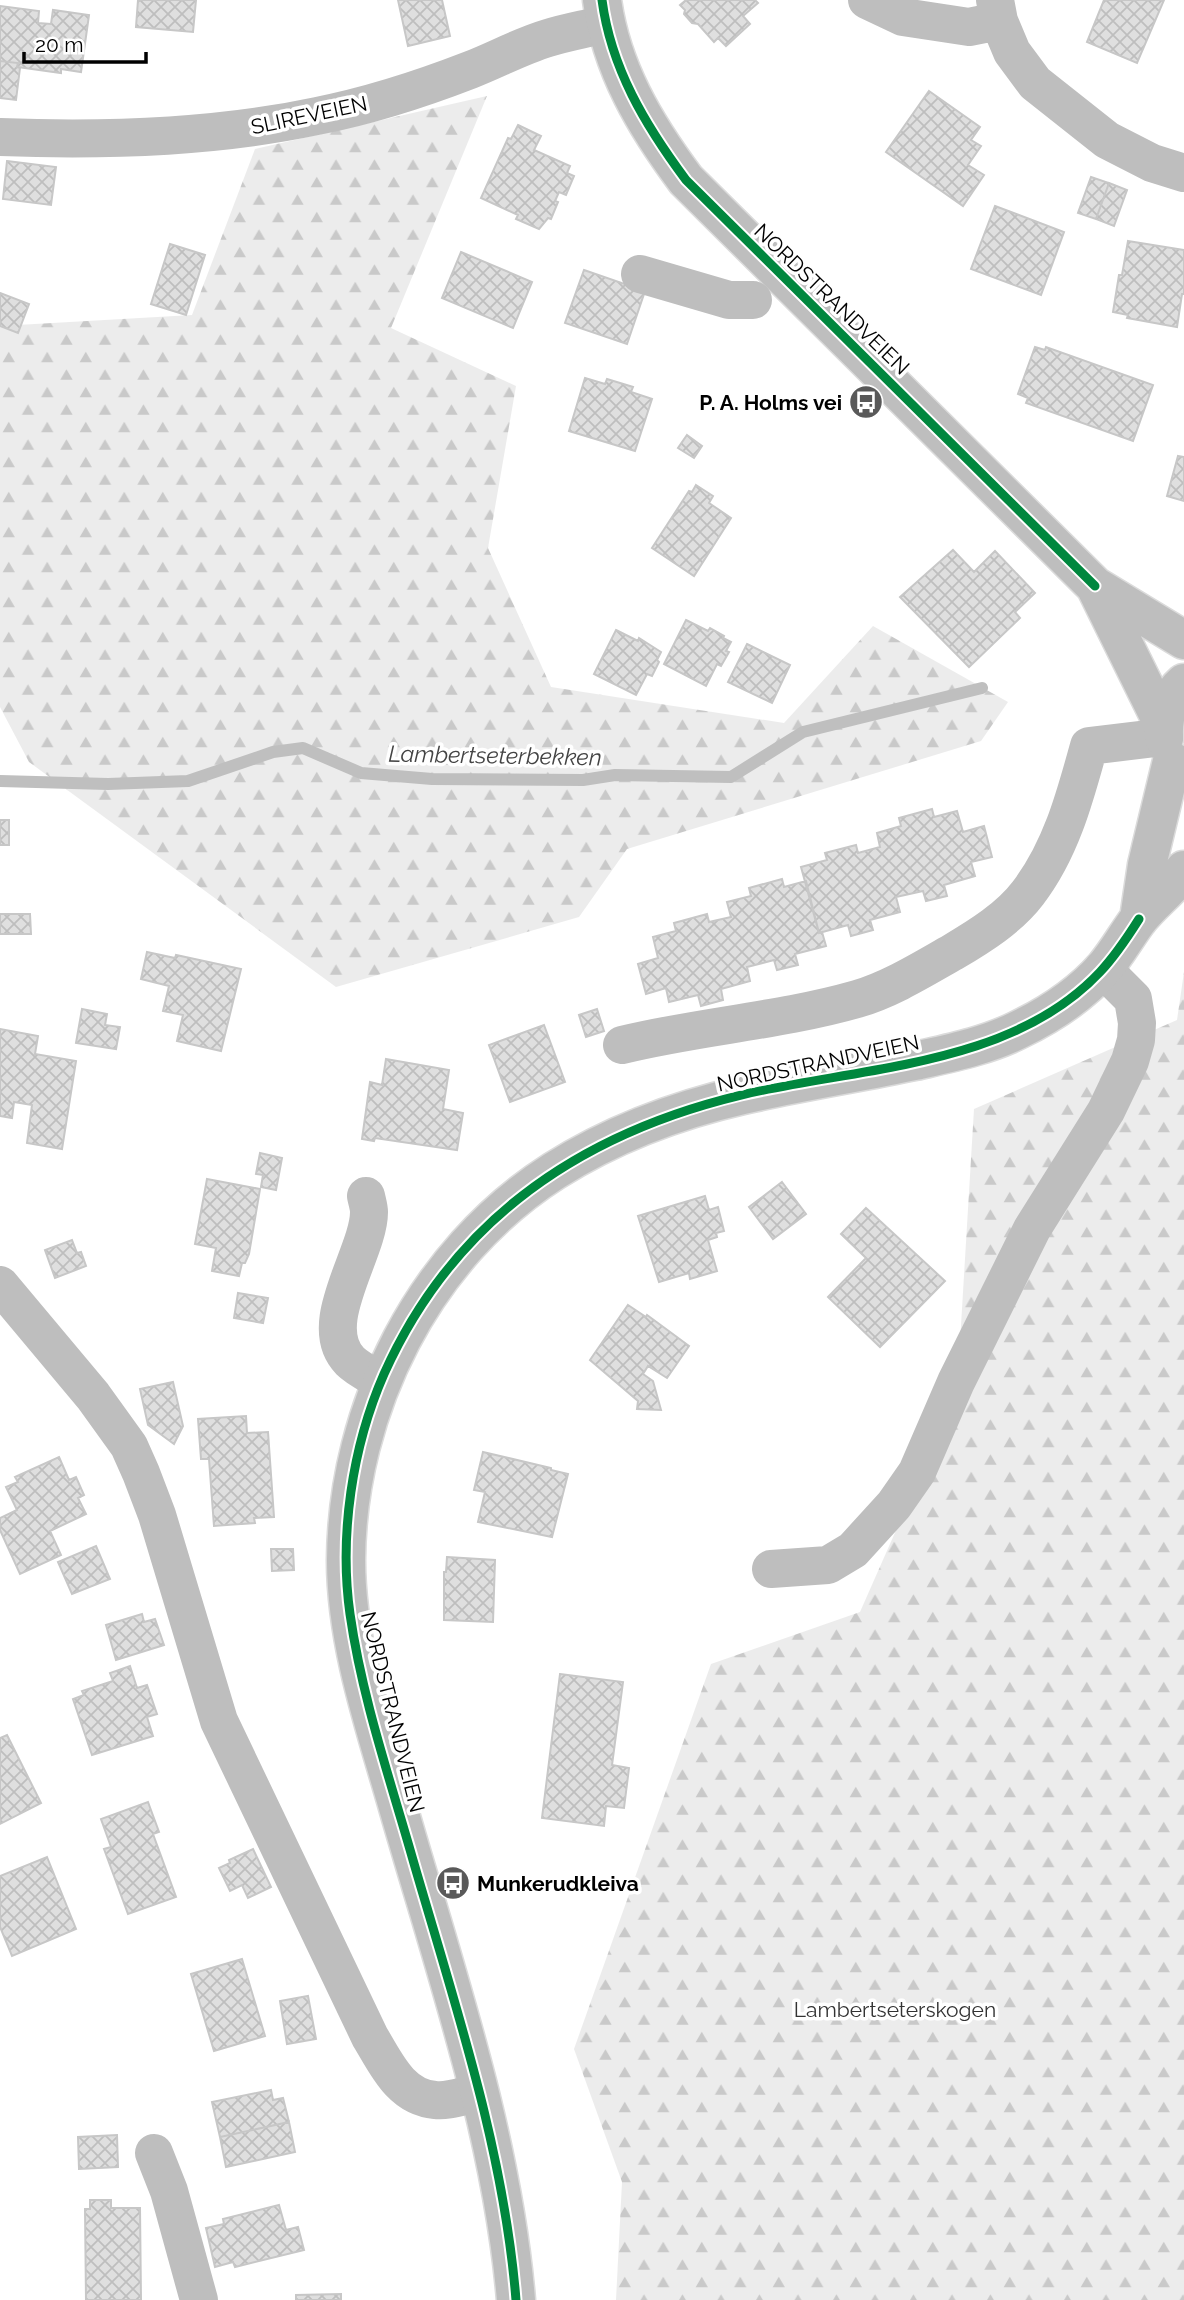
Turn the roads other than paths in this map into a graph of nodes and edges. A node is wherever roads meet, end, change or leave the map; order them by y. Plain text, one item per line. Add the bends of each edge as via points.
1 (867, 0) edge
2 (997, 11) edge
3 (603, 12) edge
4 (0, 137) edge
5 (1184, 173) edge
6 (640, 274) dead end
7 (752, 300) dead end
8 (1095, 586) junction
9 (1184, 640) edge
10 (1184, 683) edge
11 (1171, 749) edge
12 (1184, 870) edge
13 (1139, 919) junction
14 (1103, 969) junction
15 (622, 1045) dead end
16 (366, 1196) dead end
17 (0, 1285) edge
18 (381, 1381) junction
19 (771, 1569) dead end
20 (479, 2093) junction
21 (154, 2153) dead end
22 (199, 2300) edge
23 (516, 2300) edge

1 - 2 main road via 903,17 969,27
2 - 5 main road via 1012,52 1035,83 1107,140
3 - 4 main road, SLIREVEIEN via 458,74 318,116 170,136
3 - 8 main road, NORDSTRANDVEIEN via 623,79 663,150 686,180
6 - 7 main road via 729,300
8 - 9 main road, NORDSTRANDVEIEN
8 - 11 main road, NORDSTRANDVEIEN
10 - 11 main road via 1171,699
11 - 13 main road, NORDSTRANDVEIEN
11 - 15 main road via 1089,746 1060,835 1027,894 1003,918 933,964 859,999
12 - 13 main road, NORDSTRANDVEIEN
13 - 14 main road, NORDSTRANDVEIEN
14 - 18 main road, NORDSTRANDVEIEN via 1060,1006 1013,1032 950,1053 713,1102 643,1125 553,1172 487,1225 448,1269 401,1339
14 - 19 main road via 1133,999 1137,1023 1130,1061 1106,1111 1043,1208 998,1293 917,1472 853,1550 828,1565
16 - 18 main road via 367,1226 348,1278 338,1332 350,1361
17 - 20 main road via 93,1395 129,1446 157,1516 219,1721 397,2082 420,2097 437,2101
18 - 20 main road, NORDSTRANDVEIEN via 356,1464 349,1513 349,1609 373,1718
20 - 23 main road, NORDSTRANDVEIEN via 503,2202
21 - 22 main road

